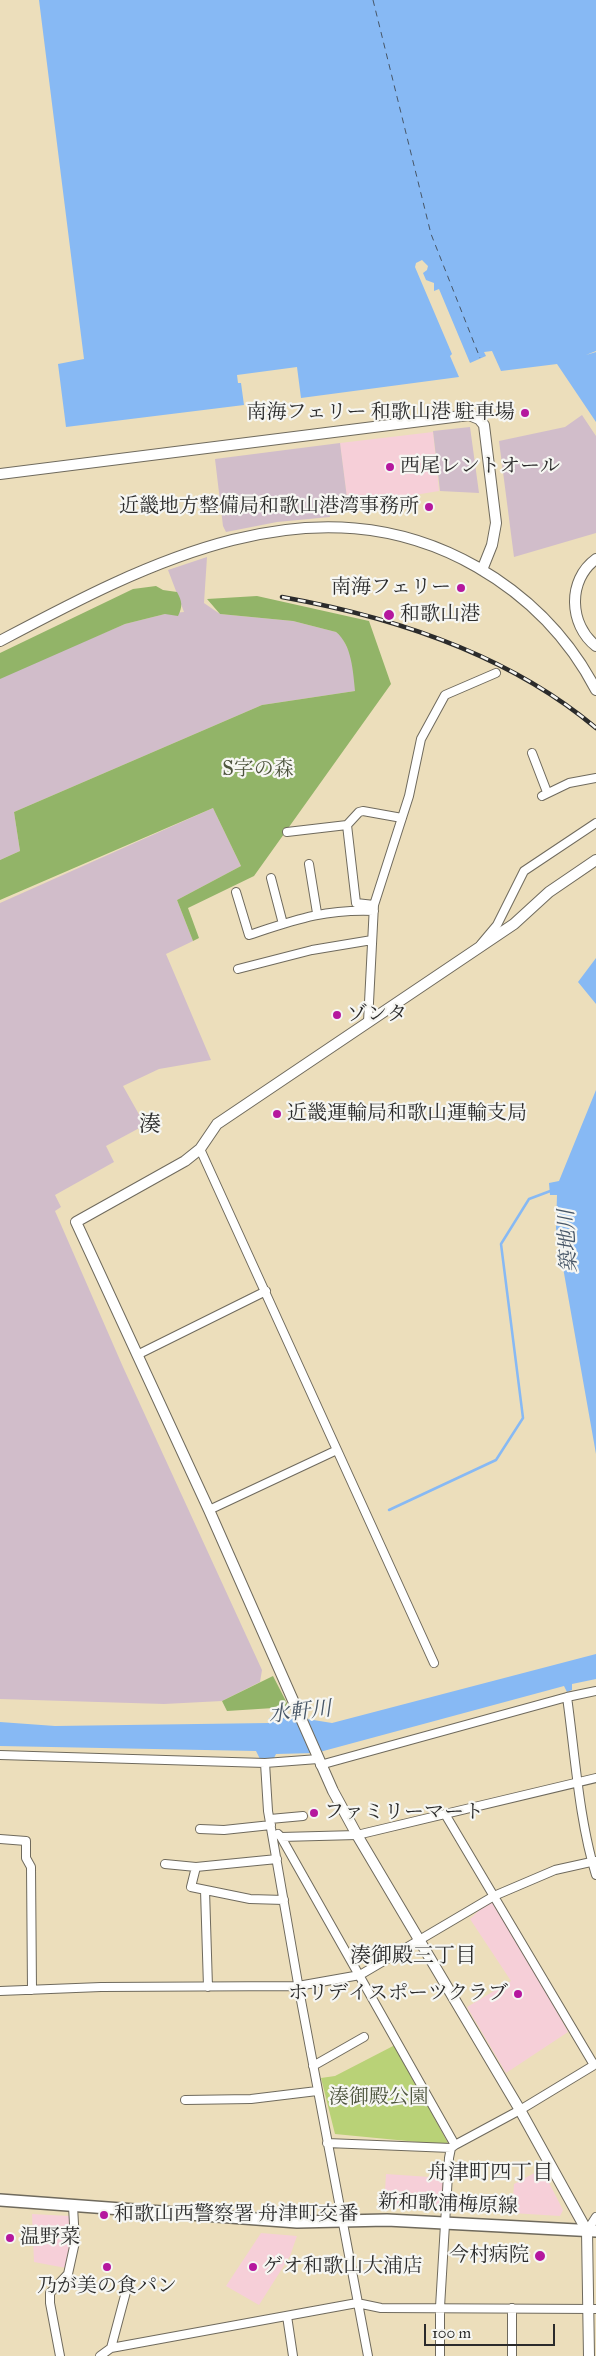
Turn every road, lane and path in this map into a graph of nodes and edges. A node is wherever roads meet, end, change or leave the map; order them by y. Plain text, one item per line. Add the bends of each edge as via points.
1 (0, 474) edge
2 (596, 559) edge
3 (482, 570) junction
4 (0, 641) edge
5 (596, 646) edge
6 (496, 673) dead end
7 (596, 690) edge
8 (532, 752) dead end
9 (596, 778) edge
10 (402, 818) junction
11 (596, 823) edge
12 (346, 825) junction
13 (288, 832) dead end
14 (596, 860) edge
15 (309, 864) dead end
16 (271, 878) dead end
17 (236, 892) dead end
18 (374, 908) junction
19 (317, 914) junction
20 (283, 924) junction
21 (372, 940) junction
22 (476, 949) junction
23 (238, 969) dead end
24 (368, 1022) junction
25 (200, 1149) junction
26 (266, 1291) junction
27 (137, 1354) junction
28 (336, 1450) junction
29 (209, 1510) junction
30 (434, 1664) dead end
31 (596, 1691) edge
32 (567, 1697) junction
33 (0, 1755) edge
34 (318, 1761) junction
35 (265, 1762) junction
36 (596, 1778) edge
37 (578, 1782) junction
38 (446, 1814) junction
39 (303, 1816) dead end
40 (271, 1824) junction
41 (200, 1829) dead end
42 (357, 1835) junction
43 (281, 1837) junction
44 (0, 1839) edge
45 (277, 1859) junction
46 (594, 1860) edge
47 (165, 1864) dead end
48 (196, 1867) junction
49 (596, 1875) edge
50 (205, 1890) junction
51 (494, 1896) junction
52 (284, 1900) junction
53 (420, 1941) junction
54 (360, 1975) junction
55 (208, 1986) junction
56 (298, 1986) junction
57 (32, 1990) junction
58 (0, 1991) edge
59 (364, 2037) dead end
60 (595, 2064) edge
61 (313, 2066) junction
62 (317, 2090) junction
63 (185, 2100) dead end
64 (520, 2110) junction
65 (327, 2143) junction
66 (453, 2146) junction
67 (0, 2200) edge
68 (73, 2206) junction
69 (596, 2217) edge
70 (341, 2221) junction
71 (445, 2222) junction
72 (592, 2231) edge
73 (127, 2288) dead end
74 (357, 2302) junction
75 (440, 2307) junction
76 (512, 2308) junction
77 (592, 2309) edge
78 (286, 2316) junction
79 (110, 2348) junction
80 (60, 2356) edge
81 (103, 2356) edge
82 (293, 2356) edge
83 (368, 2356) edge
84 (440, 2356) edge
85 (512, 2356) edge
86 (588, 2356) edge

1 - 3 street via 469,415 484,425 496,514 494,539
2 - 5 street via 583,574 576,593 575,612 582,630
3 - 4 street via 430,544 393,533 345,527 287,530 210,546 147,568 103,586
3 - 7 street via 521,596 544,618 573,652
6 - 10 street via 443,697 421,739
8 - 9 street via 544,794 569,783
10 - 12 street via 363,811
10 - 18 street
11 - 22 street via 524,871 497,925
12 - 13 street
12 - 18 street via 356,903
14 - 22 street via 549,892 514,924
15 - 19 street
16 - 20 street
17 - 20 street via 247,934
18 - 19 street
18 - 21 street
19 - 20 street
21 - 23 street via 312,950
21 - 24 street
22 - 24 street
24 - 25 street via 217,1124
25 - 26 street
25 - 27 street via 185,1161 76,1222
26 - 27 street
26 - 28 street
27 - 29 street
28 - 29 street
28 - 30 street
29 - 34 street
31 - 32 street
32 - 34 street
32 - 37 street
33 - 35 street
34 - 35 street
34 - 42 street
35 - 40 street
36 - 37 street
37 - 38 street
37 - 46 street
38 - 42 street
38 - 51 street
39 - 40 street
40 - 41 street via 224,1830
40 - 43 street
40 - 45 street
42 - 43 street
42 - 53 street
43 - 54 street
44 - 57 street via 26,1841 26,1858 31,1867
45 - 48 street
45 - 52 street
46 - 49 street
46 - 51 street via 555,1870
47 - 48 street
48 - 50 street via 191,1887
50 - 52 street via 250,1899
50 - 55 street
51 - 53 street
51 - 60 street
52 - 56 street
53 - 54 street
53 - 64 street
54 - 56 street
54 - 66 street
55 - 56 street
55 - 57 street
56 - 61 street
57 - 58 street
59 - 61 street
60 - 64 street
61 - 62 street
62 - 63 street via 252,2099
62 - 65 street
64 - 66 street
64 - 72 street
65 - 66 street
65 - 70 street
66 - 71 street
67 - 68 main road, 新和歌浦梅原線
68 - 70 main road, 新和歌浦梅原線 via 296,2222
68 - 80 street via 75,2242 68,2274 50,2293
69 - 72 street
70 - 71 main road, 新和歌浦梅原線
70 - 74 street
71 - 72 main road, 新和歌浦梅原線
71 - 75 street
72 - 77 street
73 - 79 street
74 - 75 street via 381,2308
74 - 78 street
74 - 83 street
75 - 76 street
75 - 84 street
76 - 77 street
76 - 85 street
77 - 86 street
78 - 79 street
78 - 82 street
79 - 81 street

